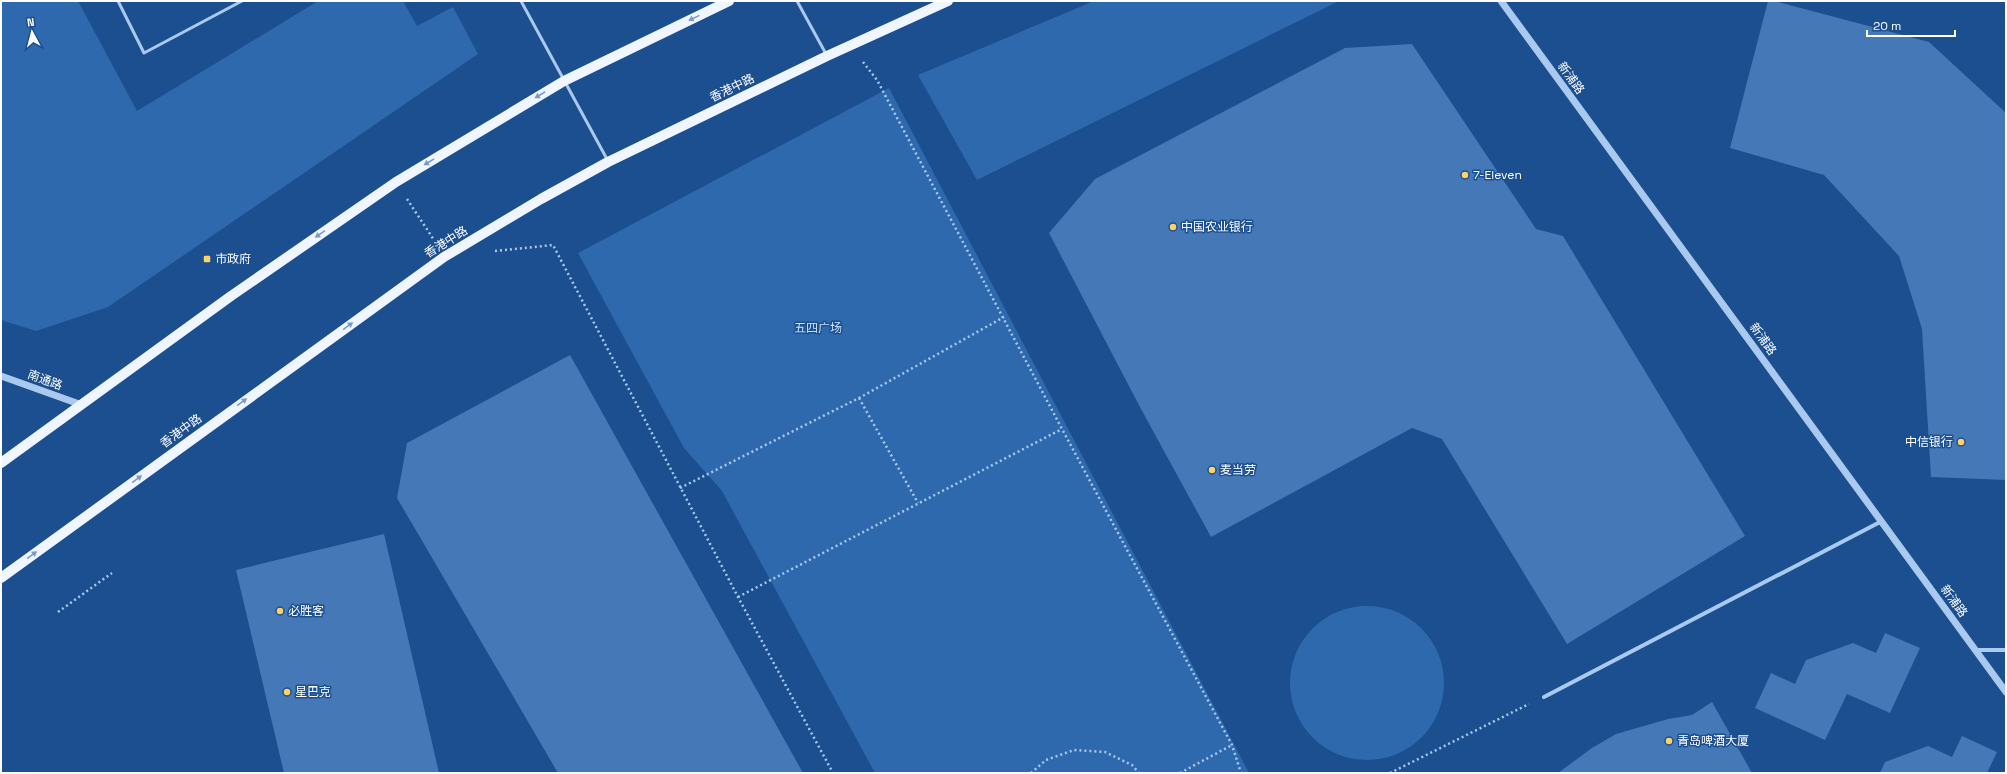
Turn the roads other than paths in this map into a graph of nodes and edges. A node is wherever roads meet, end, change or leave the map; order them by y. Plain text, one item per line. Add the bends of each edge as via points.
1 (118, 1) edge
2 (242, 1) edge
3 (521, 1) edge
4 (729, 1) edge
5 (798, 1) edge
6 (948, 1) edge
7 (1501, 1) edge
8 (827, 56) junction
9 (564, 81) junction
10 (608, 162) junction
11 (1, 376) edge
12 (82, 405) junction
13 (1, 463) edge
14 (1882, 520) junction
15 (1, 578) edge
16 (1976, 650) junction
17 (2006, 650) edge
18 (2006, 692) edge
19 (1544, 696) road end

1 - 2 lane via 144,53
3 - 9 lane
4 -> 9 main road
5 - 8 lane
6 - 8 main road, 香港中路
7 - 14 street, 新浦路
8 - 10 main road, 香港中路
9 - 10 lane
9 -> 12 main road via 396,182 231,296
15 -> 10 main road, 香港中路 via 444,257
11 - 12 street, 南通路
12 - 13 main road
14 - 16 street, 新浦路
14 - 19 street
16 - 17 street
16 - 18 street, 新浦路

